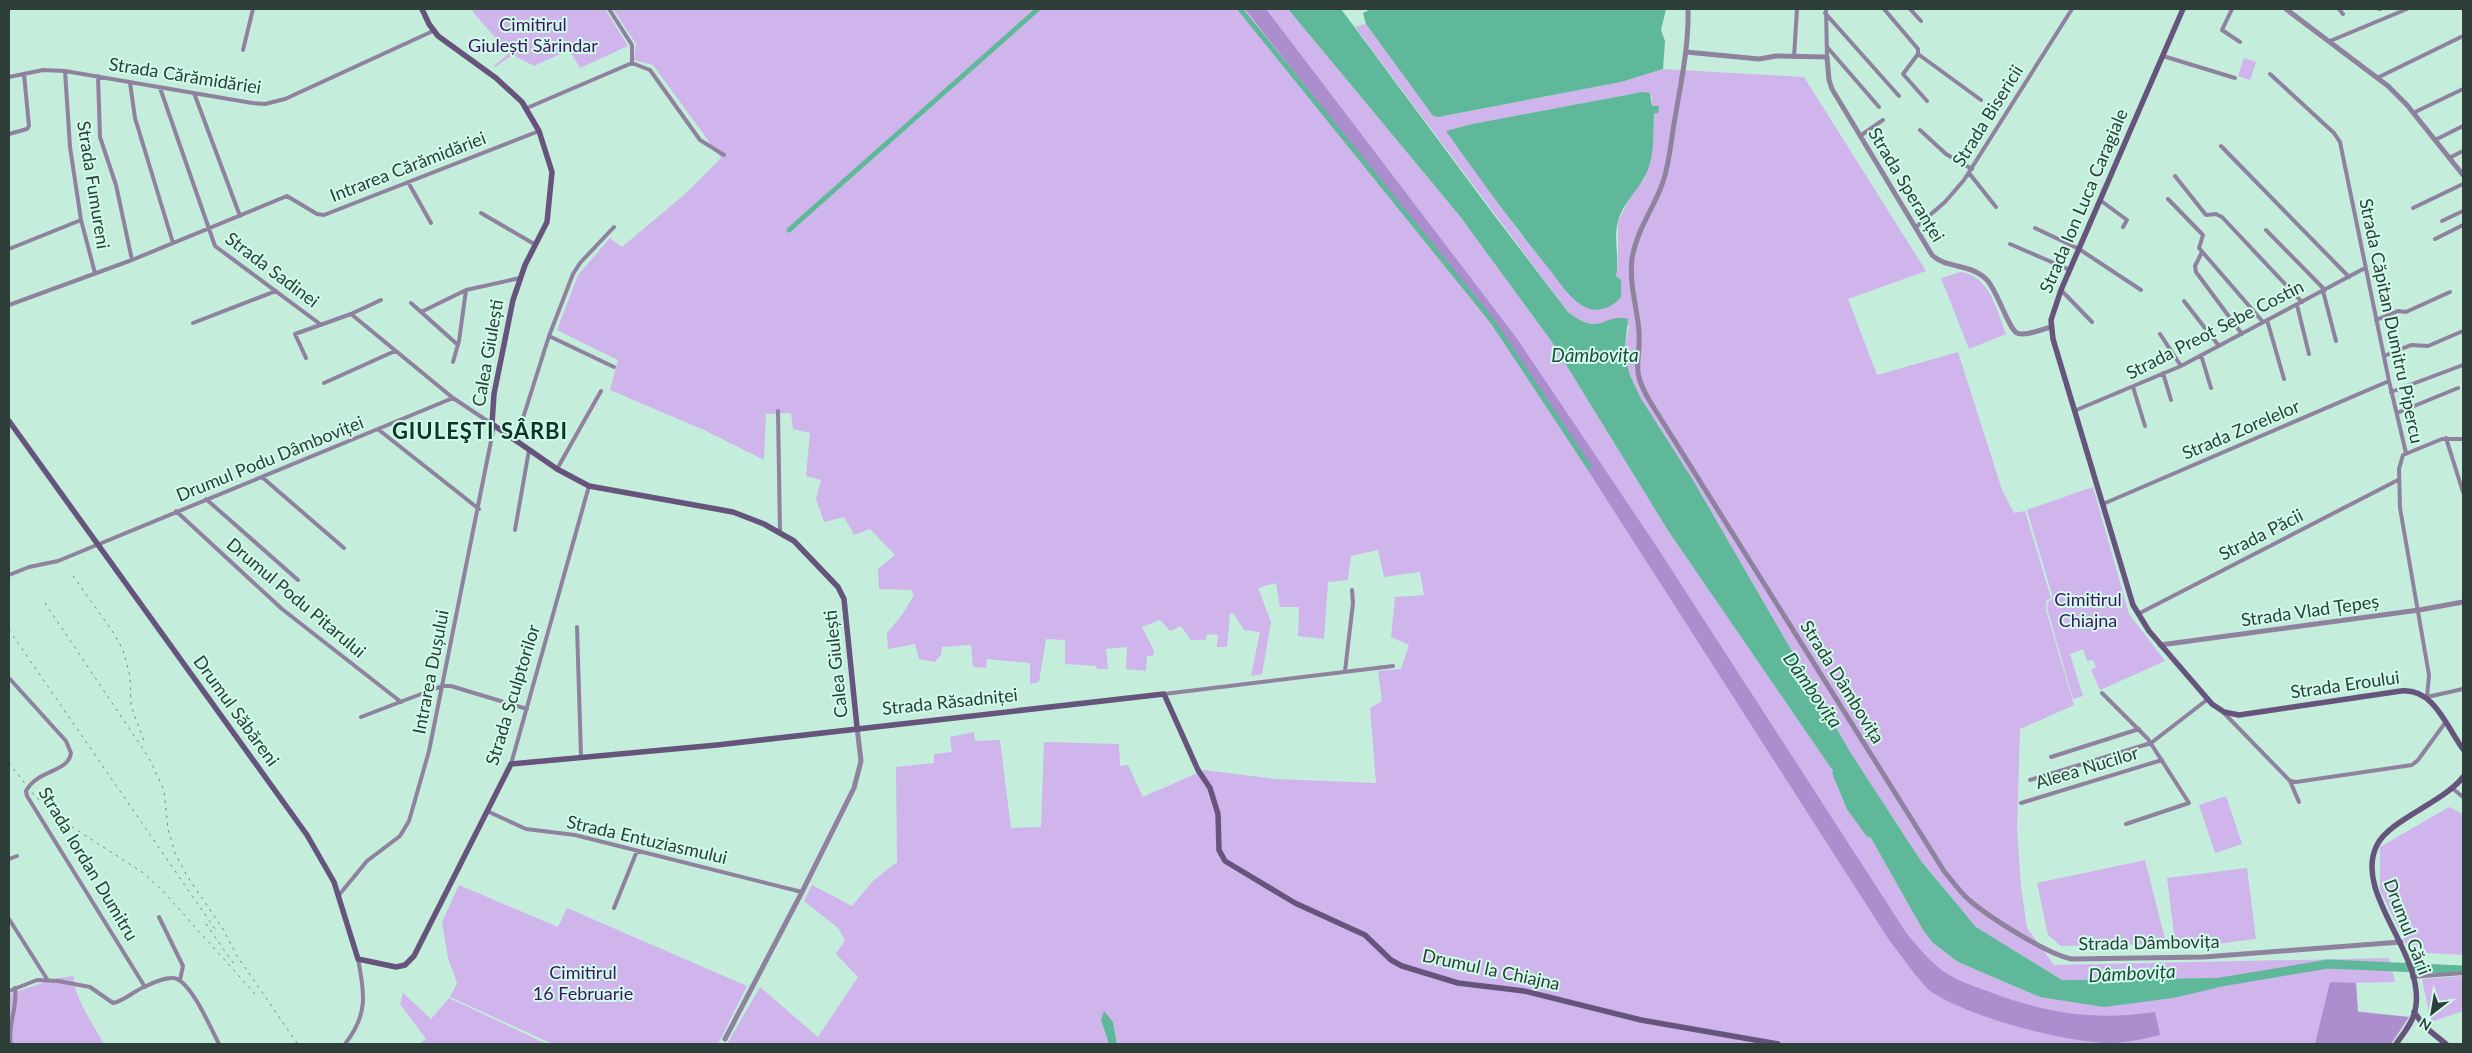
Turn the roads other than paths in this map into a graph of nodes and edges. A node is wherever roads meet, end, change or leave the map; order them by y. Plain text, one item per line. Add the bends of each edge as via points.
1 (253, 9) edge
2 (422, 9) edge
3 (609, 9) edge
4 (1688, 9) edge
5 (1797, 9) edge
6 (1884, 9) edge
7 (1910, 9) edge
8 (2072, 9) edge
9 (2183, 9) edge
10 (2232, 9) edge
11 (2286, 9) edge
12 (2339, 9) edge
13 (2407, 9) edge
14 (1826, 11) edge
15 (2344, 14) dead end
16 (1921, 21) dead end
17 (433, 31) junction
18 (2463, 36) edge
19 (2330, 41) junction
20 (2240, 42) dead end
21 (1826, 48) junction
22 (243, 50) dead end
23 (1686, 52) junction
24 (1918, 54) junction
25 (2163, 56) junction
26 (1794, 57) junction
27 (1827, 57) junction
28 (632, 64) junction
29 (65, 71) junction
30 (24, 74) junction
31 (2270, 74) dead end
32 (98, 76) junction
33 (9, 77) edge
34 (2378, 77) junction
35 (2235, 78) dead end
36 (130, 83) junction
37 (160, 88) junction
38 (2463, 89) edge
39 (194, 93) junction
40 (1899, 96) dead end
41 (1981, 100) dead end
42 (1927, 101) dead end
43 (1879, 107) dead end
44 (527, 108) junction
45 (2413, 113) junction
46 (1883, 120) dead end
47 (2463, 126) edge
48 (1920, 130) dead end
49 (539, 131) junction
50 (9, 134) edge
51 (1860, 136) junction
52 (2435, 140) junction
53 (2221, 146) dead end
54 (2463, 151) edge
55 (724, 155) dead end
56 (2449, 158) junction
57 (2461, 168) edge
58 (1972, 169) junction
59 (1969, 173) junction
60 (2463, 175) edge
61 (2175, 176) dead end
62 (408, 182) junction
63 (2463, 184) edge
64 (2168, 199) dead end
65 (2100, 200) junction
66 (1996, 208) dead end
67 (2413, 208) dead end
68 (2463, 211) edge
69 (481, 213) dead end
70 (240, 216) junction
71 (81, 220) junction
72 (2442, 221) dead end
73 (431, 223) dead end
74 (2463, 225) edge
75 (614, 227) dead end
76 (2123, 227) dead end
77 (1916, 228) junction
78 (2035, 228) dead end
79 (208, 230) junction
80 (2266, 230) dead end
81 (2435, 239) dead end
82 (173, 243) junction
83 (2010, 244) dead end
84 (536, 245) junction
85 (9, 248) edge
86 (2079, 249) junction
87 (2202, 252) junction
88 (132, 260) junction
89 (2365, 268) junction
90 (2070, 270) junction
91 (95, 274) junction
92 (2349, 277) junction
93 (520, 278) junction
94 (466, 290) junction
95 (2061, 290) junction
96 (2141, 290) dead end
97 (2324, 290) junction
98 (276, 291) junction
99 (2450, 292) dead end
100 (380, 300) dead end
101 (2184, 301) dead end
102 (2302, 302) junction
103 (411, 303) dead end
104 (2297, 304) junction
105 (9, 305) edge
106 (421, 312) junction
107 (351, 314) junction
108 (2376, 320) junction
109 (2265, 321) junction
110 (2092, 322) dead end
111 (193, 323) dead end
112 (320, 324) junction
113 (2051, 327) junction
114 (2463, 331) edge
115 (2160, 334) dead end
116 (2242, 334) junction
117 (549, 336) junction
118 (2336, 341) dead end
119 (458, 345) junction
120 (2219, 346) junction
121 (395, 351) junction
122 (2308, 354) dead end
123 (2201, 356) junction
124 (2384, 356) junction
125 (306, 358) dead end
126 (453, 362) dead end
127 (2463, 365) edge
128 (2181, 366) junction
129 (614, 367) dead end
130 (2163, 373) junction
131 (2284, 379) dead end
132 (2389, 381) junction
133 (324, 383) dead end
134 (2132, 386) junction
135 (2211, 388) dead end
136 (2458, 388) dead end
137 (601, 391) dead end
138 (2391, 392) junction
139 (453, 398) junction
140 (2170, 400) dead end
141 (778, 411) dead end
142 (2074, 411) junction
143 (2397, 414) junction
144 (9, 421) edge
145 (493, 425) junction
146 (2145, 426) dead end
147 (379, 430) junction
148 (2446, 438) junction
149 (2463, 439) edge
150 (516, 440) junction
151 (530, 450) junction
152 (2406, 453) junction
153 (557, 469) junction
154 (263, 478) junction
155 (2398, 480) junction
156 (589, 486) junction
157 (2463, 492) edge
158 (206, 499) junction
159 (2103, 504) junction
160 (479, 509) junction
161 (176, 511) junction
162 (515, 530) dead end
163 (780, 532) junction
164 (97, 545) junction
165 (344, 548) dead end
166 (9, 575) edge
167 (298, 580) dead end
168 (1352, 590) dead end
169 (2463, 602) edge
170 (2419, 610) junction
171 (2137, 614) junction
172 (577, 627) dead end
173 (2160, 645) junction
174 (1392, 666) dead end
175 (1345, 671) junction
176 (9, 678) edge
177 (442, 686) junction
178 (2463, 689) edge
179 (2102, 693) dead end
180 (1164, 694) junction
181 (2427, 697) junction
182 (2208, 699) junction
183 (401, 702) junction
184 (526, 709) junction
185 (2224, 712) junction
186 (361, 717) dead end
187 (2445, 723) junction
188 (857, 727) junction
189 (2139, 729) junction
190 (2151, 743) junction
191 (2463, 749) edge
192 (581, 756) junction
193 (2050, 757) dead end
194 (2162, 760) junction
195 (511, 764) junction
196 (2463, 777) edge
197 (2030, 780) dead end
198 (2290, 781) junction
199 (2452, 788) junction
200 (2463, 798) edge
201 (2299, 802) dead end
202 (2021, 803) dead end
203 (486, 811) junction
204 (2126, 824) dead end
205 (637, 851) junction
206 (16, 856) dead end
207 (9, 859) edge
208 (802, 892) junction
209 (339, 895) junction
210 (614, 908) dead end
211 (159, 917) dead end
212 (9, 919) edge
213 (2400, 942) junction
214 (358, 959) junction
215 (2463, 973) edge
216 (2411, 976) junction
217 (47, 979) junction
218 (180, 980) junction
219 (145, 987) junction
220 (15, 988) junction
221 (9, 991) edge
222 (2414, 1012) junction
223 (725, 1039) dead end
224 (11, 1044) edge
225 (219, 1044) edge
226 (345, 1044) edge
227 (1778, 1044) edge
228 (2396, 1044) edge
229 (2446, 1044) edge

1 - 22 street
2 - 17 main road, Calea Giulești
3 - 28 street via 632,45
4 - 23 street, Strada Dâmbovița
5 - 26 street
6 - 24 street via 1917,47
7 - 16 street
8 - 58 street, Strada Bisericii
9 - 25 main road, Strada Ion Luca Caragiale
10 - 20 street via 2222,30
11 - 19 street
12 - 15 street
13 - 19 street
14 - 21 street, Strada Speranței
14 - 40 street
17 - 39 street, Strada Cărămidăriei via 285,99 265,104
17 - 44 main road, Calea Giulești via 506,86
18 - 34 street
19 - 34 street
21 - 27 street, Strada Speranței
21 - 43 street
23 - 26 street via 1758,59
23 - 213 street, Strada Dâmbovița via 1663,181 1632,259 1639,331 1638,377 1649,400 1953,883 1984,911 2058,956 2072,959 2195,958
24 - 41 street
24 - 42 street via 1903,74
25 - 35 street
25 - 65 main road, Strada Ion Luca Caragiale
26 - 27 street
27 - 51 street, Strada Speranței via 1830,86
28 - 44 street
28 - 55 street via 650,70 700,140
29 - 30 street, Strada Cărămidăriei via 43,70
29 - 32 street, Strada Cărămidăriei
29 - 71 street, Strada Fumureni via 70,147
30 - 33 street, Strada Cărămidăriei
30 - 50 street via 29,126
31 - 89 street, Strada Căpitan Dumitru Pipercu via 2340,142
32 - 36 street, Strada Cărămidăriei
32 - 88 street via 100,137 116,185
34 - 45 street
36 - 37 street, Strada Cărămidăriei
36 - 82 street via 135,118
37 - 39 street, Strada Cărămidăriei
37 - 79 street, Strada Sadinei
38 - 45 street
39 - 70 street
44 - 49 main road, Calea Giulești
45 - 52 street
46 - 51 street
47 - 52 street
48 - 58 street via 1946,154
49 - 62 street, Intrarea Cărămidăriei
49 - 84 main road, Calea Giulești via 550,160 552,184 547,222
51 - 77 street, Strada Speranței
52 - 56 street
53 - 92 street
54 - 56 street
56 - 57 street
57 - 60 street
58 - 59 street, Strada Bisericii
59 - 66 street
59 - 77 street, Strada Bisericii via 1946,202
61 - 102 street via 2206,215 2222,217
62 - 70 street, Intrarea Cărămidăriei via 324,215 316,214 287,196
62 - 73 street
63 - 67 street
64 - 87 street via 2203,235 2199,247
65 - 76 street via 2127,220
65 - 86 main road, Strada Ion Luca Caragiale
68 - 72 street
69 - 84 street
70 - 79 street, Intrarea Cărămidăriei
71 - 85 street
71 - 91 street, Strada Fumureni
74 - 81 street
75 - 117 street via 573,274
77 - 113 street, Strada Speranței via 1936,259 1970,268 1984,276 2017,333
78 - 86 street
79 - 82 street, Intrarea Cărămidăriei
79 - 98 street, Strada Sadinei via 215,246
80 - 97 street
82 - 88 street, Intrarea Cărămidăriei
83 - 90 street
84 - 93 main road, Calea Giulești
86 - 90 main road, Strada Ion Luca Caragiale
86 - 96 street
87 - 109 street
87 - 116 street via 2195,266 2196,272
88 - 91 street, Intrarea Cărămidăriei
89 - 92 street, Strada Preot Sebe Costin
89 - 108 street, Strada Căpitan Dumitru Pipercu
90 - 95 main road, Strada Ion Luca Caragiale
91 - 105 street, Intrarea Cărămidăriei
92 - 97 street, Strada Preot Sebe Costin
93 - 94 street, Calea Giulești
93 - 145 main road, Calea Giulești via 507,324 494,394
94 - 106 street, Calea Giulești
94 - 119 street, Calea Giulești
95 - 110 street
95 - 113 main road, Strada Ion Luca Caragiale
97 - 102 street, Strada Preot Sebe Costin
97 - 118 street
98 - 111 street
98 - 112 street, Strada Sadinei
99 - 108 street via 2406,312 2398,311
100 - 107 street, Strada Sadinei
101 - 120 street
102 - 104 street, Strada Preot Sebe Costin
103 - 106 street, Calea Giulești
104 - 109 street, Strada Preot Sebe Costin
104 - 122 street
106 - 119 street, Calea Giulești
107 - 112 street, Strada Sadinei
107 - 121 street
108 - 124 street, Strada Căpitan Dumitru Pipercu
109 - 116 street, Strada Preot Sebe Costin
109 - 131 street
112 - 125 street via 296,334
113 - 142 main road, Strada Ion Luca Caragiale
114 - 124 street via 2428,346 2411,345
115 - 128 street
116 - 120 street, Strada Preot Sebe Costin
117 - 129 street
117 - 150 street
119 - 126 street, Calea Giulești
120 - 123 street, Strada Preot Sebe Costin
121 - 133 street
121 - 139 street
123 - 128 street, Strada Preot Sebe Costin
123 - 135 street
124 - 132 street, Strada Căpitan Dumitru Pipercu
127 - 138 street
128 - 130 street, Strada Preot Sebe Costin
130 - 134 street, Strada Preot Sebe Costin
130 - 140 street
132 - 138 street, Strada Căpitan Dumitru Pipercu
132 - 159 street, Strada Zorelelor
134 - 142 street, Strada Preot Sebe Costin
134 - 146 street
136 - 143 street
137 - 153 street
138 - 143 street, Strada Căpitan Dumitru Pipercu
139 - 145 street
139 - 147 street, Drumul Podu Dâmboviței
141 - 163 street
142 - 159 main road, Strada Ion Luca Caragiale
143 - 152 street, Strada Căpitan Dumitru Pipercu
144 - 164 main road, Drumul Săbăreni
145 - 150 main road, Calea Giulești
145 - 160 street, Intrarea Dușului
147 - 154 street, Drumul Podu Dâmboviței
147 - 160 street
148 - 149 street
148 - 152 street
148 - 157 street
150 - 151 main road, Calea Giulești
151 - 153 main road, Calea Giulești
151 - 162 street
152 - 155 street, Strada Căpitan Dumitru Pipercu via 2400,460
153 - 156 main road, Calea Giulești
154 - 158 street, Drumul Podu Dâmboviței
154 - 165 street
155 - 170 street, Strada Căpitan Dumitru Pipercu
155 - 171 street, Strada Păcii
156 - 163 main road, Calea Giulești via 733,512
156 - 184 street, Strada Sculptorilor
158 - 161 street, Drumul Podu Dâmboviței
158 - 167 street
159 - 171 main road, Strada Ion Luca Caragiale
160 - 177 street, Intrarea Dușului
161 - 164 street, Drumul Podu Dâmboviței
161 - 183 street, Drumul Podu Pitarului via 282,609
163 - 188 main road, Calea Giulești via 805,551 844,599
164 - 166 street via 58,561
164 - 209 main road, Drumul Săbăreni via 307,834
168 - 175 street
169 - 170 street, Strada Vlad Țepeș
170 - 173 street, Strada Vlad Țepeș
170 - 181 street, Strada Căpitan Dumitru Pipercu via 2429,675
171 - 173 main road, Strada Ion Luca Caragiale
172 - 192 street
173 - 182 main road, Strada Ion Luca Caragiale
174 - 175 street, Strada Răsadniței
175 - 180 street, Strada Răsadniței
176 - 219 street, Strada Iordan Dumitru via 66,741 71,753 62,766 34,779 26,791 27,796
177 - 183 street
177 - 184 street
177 - 209 street, Intrarea Dușului via 429,751 409,821 400,836 367,861
178 - 181 street
179 - 189 street, Aleea Nucilor
180 - 188 main road, Strada Răsadniței
180 - 227 main road, Drumul la Chiajna via 1188,749 1210,788 1218,814 1219,850 1225,862 1286,898 1355,930 1397,964 1445,980 1524,991 1641,1020
181 - 185 main road, Strada Eroului via 2415,691 2401,691 2234,715
181 - 187 main road
182 - 185 main road, Strada Ion Luca Caragiale
182 - 190 street, Aleea Nucilor
183 - 186 street
184 - 195 street, Strada Sculptorilor
185 - 198 street
187 - 191 main road
187 - 198 street via 2412,765
188 - 192 main road, Strada Răsadniței via 717,745
188 - 208 street, Calea Giulești via 861,761 858,778
189 - 190 street, Aleea Nucilor
189 - 193 street, Aleea Nucilor
190 - 194 street, Aleea Nucilor
190 - 197 street, Aleea Nucilor
192 - 195 main road, Strada Răsadniței
194 - 202 street, Aleea Nucilor
194 - 204 street, Aleea Nucilor via 2189,803
195 - 203 main road, Strada Sculptorilor
196 - 199 main road, Drumul Gării
198 - 201 street
199 - 200 street
199 - 213 main road, Drumul Gării via 2388,832 2375,848 2373,883
203 - 205 street, Strada Entuziasmului via 526,829 575,835
203 - 214 main road, Strada Sculptorilor via 414,956 405,965 396,967
205 - 208 street, Strada Entuziasmului
205 - 210 street
206 - 207 street
208 - 223 street, Calea Giulești
209 - 214 main road, Drumul Săbăreni
211 - 218 street, Strada Iordan Dumitru via 183,966
212 - 217 street
213 - 216 main road, Drumul Gării
214 - 226 street, Drumul Săbăreni via 364,999 355,1031
215 - 216 street
216 - 222 main road, Drumul Gării via 2416,1001
217 - 219 street via 90,987 114,1003
217 - 220 street
218 - 219 street via 164,978
218 - 225 street via 189,988
220 - 221 street
220 - 224 street
222 - 228 main road, Drumul Gării
222 - 229 main road via 2425,1027

